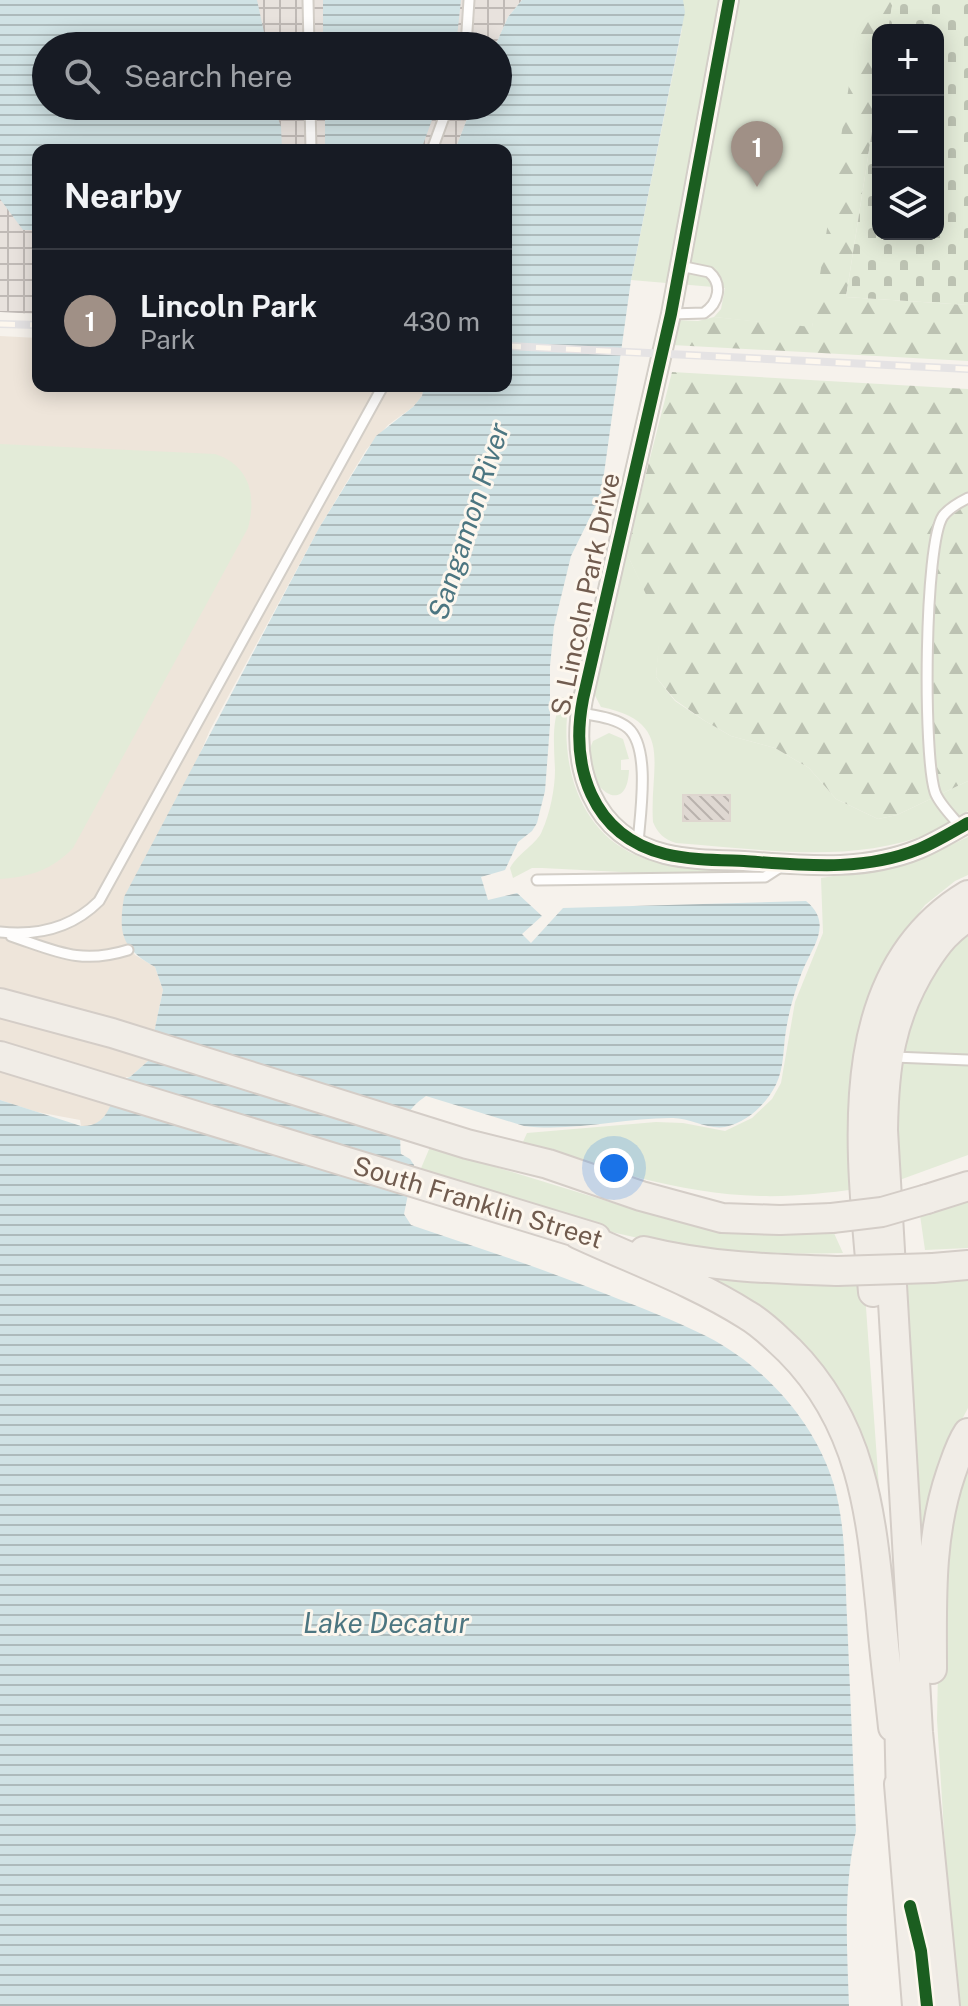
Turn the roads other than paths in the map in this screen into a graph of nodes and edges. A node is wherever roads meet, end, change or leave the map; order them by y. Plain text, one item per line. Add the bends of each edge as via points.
1 (308, 0) edge
2 (469, 0) edge
3 (729, 0) edge
4 (309, 32) edge
5 (467, 32) edge
6 (310, 120) edge
7 (443, 120) edge
8 (311, 144) edge
9 (434, 144) edge
10 (680, 266) junction
11 (671, 314) junction
12 (380, 392) edge
13 (968, 498) edge
14 (580, 713) junction
15 (964, 825) edge
16 (638, 843) junction
17 (785, 864) junction
18 (537, 880) dead end
19 (968, 895) edge
20 (968, 917) edge
21 (0, 932) edge
22 (128, 950) dead end
23 (0, 1003) edge
24 (0, 1056) edge
25 (887, 1057) junction
26 (968, 1060) edge
27 (968, 1186) edge
28 (578, 1234) junction
29 (968, 1265) edge
30 (968, 1433) edge
31 (901, 1800) junction
32 (932, 1874) junction
33 (917, 2006) edge
34 (945, 2006) edge

1 - 4 lane
2 - 5 lane
3 - 10 street, S. Lincoln Park Drive
6 - 8 lane
7 - 9 lane
10 - 11 street, S. Lincoln Park Drive
10 - 11 lane via 709,272 718,283 717,295 704,313
11 - 14 street, S. Lincoln Park Drive
12 - 21 lane via 99,901 76,920 55,928
13 - 15 lane via 943,516 935,539 926,659 935,791
14 - 16 street, S. Lincoln Park Drive via 578,751 588,789 613,824
14 - 16 lane via 620,722 637,743 642,781
15 - 17 street, S. Lincoln Park Drive via 889,859 835,866
16 - 17 street, S. Lincoln Park Drive via 678,856
17 - 18 lane via 765,877
19 - 31 main road via 923,929 899,963 867,1055 863,1098 864,1180 895,1598
20 - 25 main road via 941,937 910,986
21 - 22 lane via 83,958
23 - 27 main road, bridge via 722,1218 780,1220 882,1212
24 - 28 main road, South Franklin Street
25 - 26 lane
25 - 32 main road via 885,1178 918,1732
28 - 29 main road, South Franklin Street, bridge via 709,1265 837,1271
28 - 31 main road via 749,1316 815,1378 833,1406 868,1501
30 - 32 main road via 942,1499 933,1559
31 - 33 main road
32 - 34 main road

